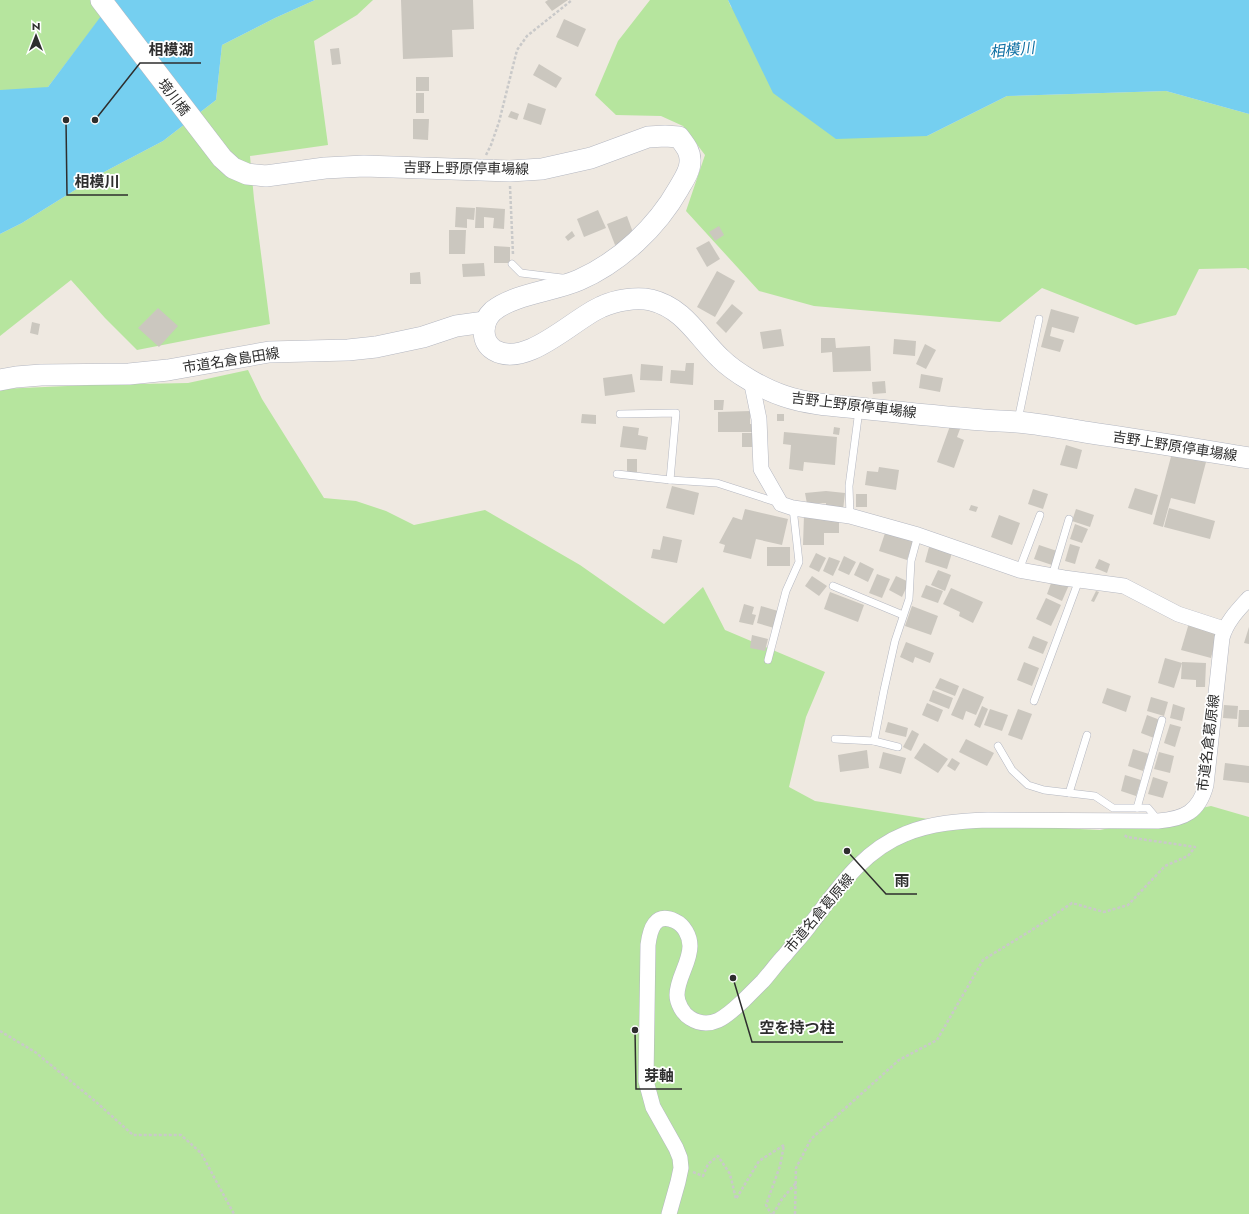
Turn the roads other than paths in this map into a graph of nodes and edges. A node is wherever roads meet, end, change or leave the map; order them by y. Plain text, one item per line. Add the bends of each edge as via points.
1 (101, 0) edge
2 (204, 136) joint
3 (512, 264) road end
4 (578, 280) junction
5 (1039, 319) dead end
6 (484, 322) junction
7 (0, 380) edge
8 (751, 380) junction
9 (859, 408) junction
10 (620, 414) dead end
11 (1018, 422) junction
12 (1249, 458) edge
13 (617, 474) dead end
14 (670, 480) junction
15 (787, 506) junction
16 (1040, 515) dead end
17 (850, 516) junction
18 (1069, 519) dead end
19 (918, 535) junction
20 (1019, 570) junction
21 (1052, 576) junction
22 (1079, 580) junction
23 (833, 586) dead end
24 (1249, 598) edge
25 (904, 615) junction
26 (1224, 629) junction
27 (768, 660) dead end
28 (1034, 701) dead end
29 (1162, 720) dead end
30 (1087, 735) dead end
31 (835, 739) dead end
32 (874, 741) junction
33 (998, 746) dead end
34 (898, 747) dead end
35 (1069, 793) junction
36 (1137, 808) junction
37 (1158, 821) junction
38 (669, 1214) edge

1 - 2 main road, 境川橋
2 - 4 main road, 吉野上野原停車場線 via 233,168 247,174 266,176 364,166 477,171 542,169 591,158 648,137 679,137 688,148 691,164 674,197 639,239 601,268
3 - 4 lane via 521,273
4 - 6 main road, 吉野上野原停車場線 via 502,305
5 - 11 lane
6 - 7 main road, 市道名倉島田線 via 456,326 376,347 269,352 168,370 129,374 41,375
6 - 8 main road, 吉野上野原停車場線 via 485,338 494,350 507,354 522,353 539,346 602,306 626,300 649,300 676,311 687,320 721,360
8 - 9 main road, 吉野上野原停車場線 via 783,396 802,401
8 - 15 street via 759,419 761,469
9 - 11 main road, 吉野上野原停車場線
9 - 17 lane via 849,486
10 - 14 lane via 676,413
11 - 12 main road, 吉野上野原停車場線
13 - 14 lane
14 - 15 lane via 717,483
15 - 17 street
15 - 27 lane via 799,562 786,591
16 - 20 lane
17 - 19 street
18 - 21 lane
19 - 20 street
19 - 25 lane via 911,561 909,599
20 - 21 street
21 - 22 street
22 - 26 street via 1124,586 1178,614
22 - 28 lane
23 - 25 lane
24 - 26 street, 市道名倉葛原線
25 - 32 lane via 895,641
26 - 37 street, 市道名倉葛原線 via 1203,794 1194,809 1185,816
29 - 36 lane
30 - 35 lane
31 - 32 lane
32 - 34 lane
33 - 35 lane via 1012,770 1028,785
35 - 36 lane via 1095,796 1113,808
36 - 37 lane via 1148,808
37 - 38 street, 市道名倉葛原線 via 962,821 918,829 891,840 878,848 846,879 764,980 735,1009 714,1023 696,1022 688,1018 679,1004 677,988 689,953 688,936 678,923 671,919 658,920 650,932 648,945 646,1081 653,1107 680,1158 678,1182

